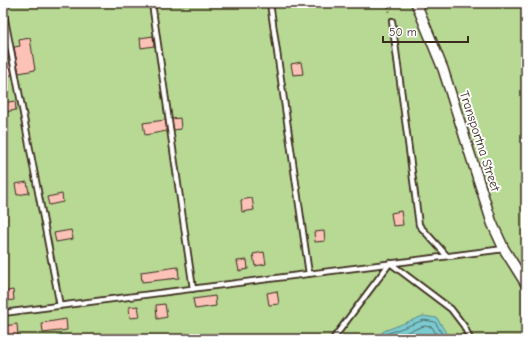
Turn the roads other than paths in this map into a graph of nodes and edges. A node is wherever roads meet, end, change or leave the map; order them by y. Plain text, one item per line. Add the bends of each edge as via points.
1 (152, 3) edge
2 (270, 3) edge
3 (416, 3) edge
4 (3, 9) edge
5 (392, 21) road end
6 (504, 249) junction
7 (447, 256) junction
8 (390, 263) junction
9 (309, 274) junction
10 (526, 284) edge
11 (193, 289) junction
12 (60, 306) junction
13 (3, 313) edge
14 (333, 339) edge
15 (470, 339) edge

1 - 11 lane
2 - 9 lane
3 - 6 street, Transportna Street via 442,69 492,223
4 - 12 lane
5 - 7 lane via 419,225
6 - 7 lane
6 - 10 street, Transportna Street
7 - 8 lane
8 - 9 lane
8 - 14 lane
8 - 15 lane via 451,309
9 - 11 lane
11 - 12 lane
12 - 13 lane

